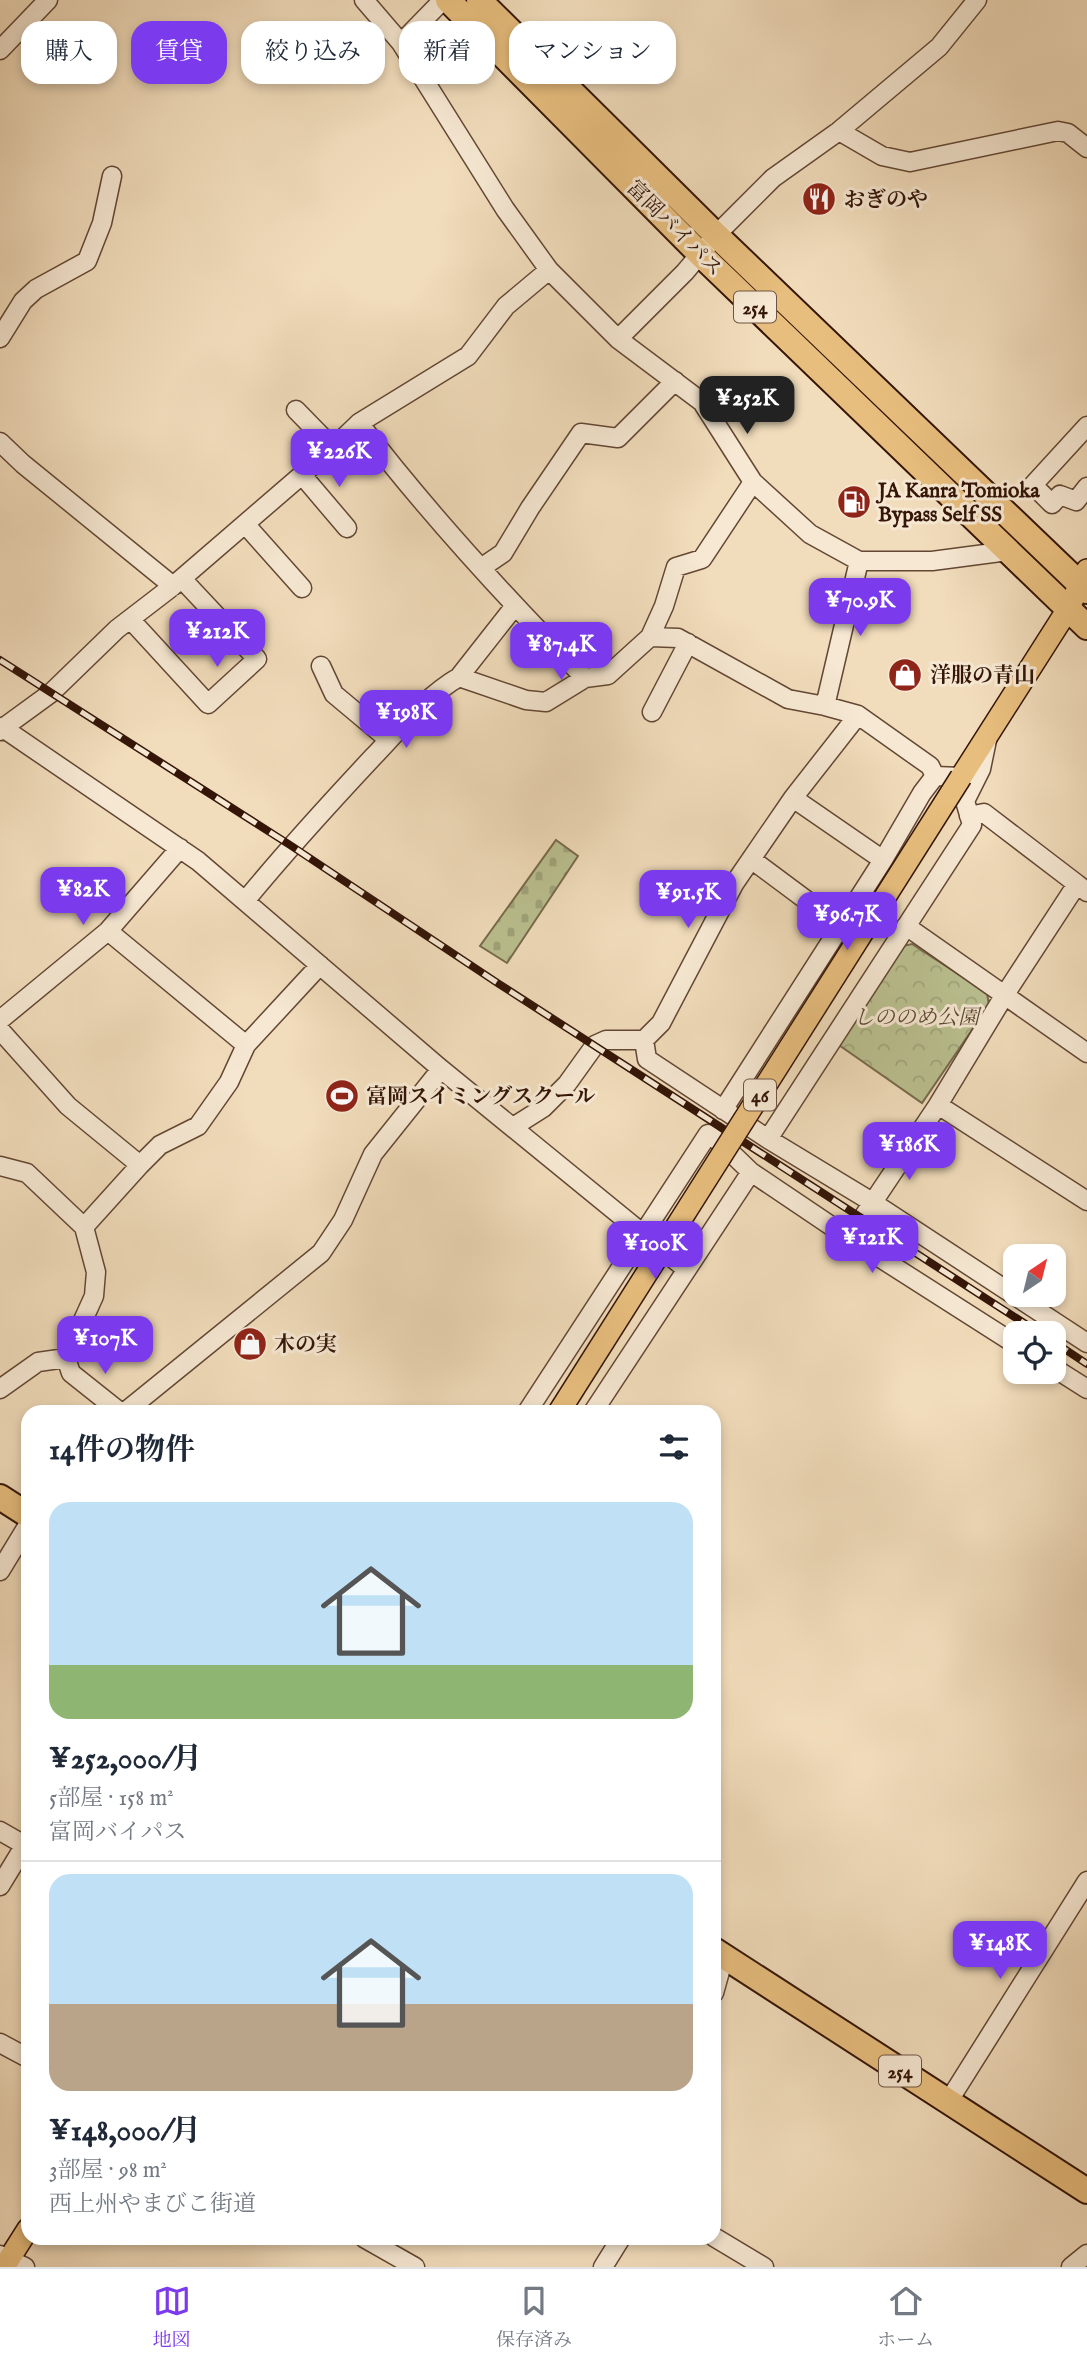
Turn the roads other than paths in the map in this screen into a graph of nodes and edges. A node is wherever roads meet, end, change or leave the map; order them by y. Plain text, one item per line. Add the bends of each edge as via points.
1 (48, 0) edge
2 (363, 0) edge
3 (443, 0) edge
4 (448, 0) edge
5 (479, 0) edge
6 (977, 0) edge
7 (422, 21) edge
8 (399, 41) edge
9 (0, 50) edge
10 (427, 84) edge
11 (839, 131) junction
12 (1087, 148) edge
13 (112, 176) dead end
14 (708, 245) junction
15 (550, 270) junction
16 (0, 338) edge
17 (618, 339) junction
18 (675, 382) junction
19 (296, 410) dead end
20 (359, 423) junction
21 (1087, 426) edge
22 (0, 442) edge
23 (333, 448) junction
24 (302, 475) junction
25 (753, 482) junction
26 (1087, 487) edge
27 (245, 524) junction
28 (347, 528) dead end
29 (1008, 551) junction
30 (859, 561) junction
31 (481, 569) junction
32 (1085, 582) edge
33 (178, 583) junction
34 (302, 588) dead end
35 (514, 607) junction
36 (1068, 609) junction
37 (130, 619) junction
38 (1087, 627) edge
39 (650, 637) junction
40 (688, 643) junction
41 (321, 666) dead end
42 (459, 677) junction
43 (585, 678) junction
44 (825, 706) junction
45 (652, 712) dead end
46 (858, 715) junction
47 (1, 729) edge
48 (988, 737) junction
49 (388, 740) junction
50 (935, 776) junction
51 (961, 777) junction
52 (793, 797) junction
53 (969, 816) junction
54 (180, 848) junction
55 (751, 859) junction
56 (883, 860) junction
57 (1082, 888) edge
58 (245, 901) junction
59 (841, 926) junction
60 (906, 926) junction
61 (108, 931) junction
62 (320, 965) junction
63 (1004, 996) junction
64 (0, 1020) edge
65 (0, 1030) edge
66 (645, 1040) junction
67 (246, 1045) junction
68 (1087, 1053) edge
69 (441, 1069) junction
70 (938, 1105) junction
71 (723, 1110) junction
72 (513, 1127) junction
73 (768, 1139) junction
74 (140, 1165) junction
75 (0, 1166) edge
76 (751, 1172) junction
77 (872, 1202) junction
78 (1087, 1202) edge
79 (84, 1227) junction
80 (642, 1234) junction
81 (849, 1238) junction
82 (686, 1269) junction
83 (1003, 1336) edge
84 (1087, 1343) edge
85 (66, 1358) junction
86 (1066, 1376) edge
87 (0, 1389) edge
88 (1087, 1389) edge
89 (114, 1405) edge
90 (132, 1405) edge
91 (532, 1405) edge
92 (562, 1405) edge
93 (598, 1405) edge
94 (0, 1497) edge
95 (21, 1510) edge
96 (21, 1536) edge
97 (0, 1571) edge
98 (0, 1831) edge
99 (21, 1841) edge
100 (21, 1853) edge
101 (1087, 1881) edge
102 (0, 1886) edge
103 (721, 1955) edge
104 (0, 2043) edge
105 (21, 2054) edge
106 (948, 2102) junction
107 (1087, 2191) edge
108 (21, 2241) edge
109 (721, 2241) edge
110 (376, 2245) edge
111 (617, 2245) edge
112 (1087, 2254) edge
113 (9, 2262) edge
114 (415, 2267) edge
115 (603, 2267) edge
116 (764, 2267) edge
117 (1071, 2267) edge

1 - 9 street
2 - 8 street
3 - 7 street
4 - 14 highway, 富岡バイパス / 254
5 - 14 highway, 富岡バイパス / 254
6 - 11 street via 939,47
10 - 15 street via 505,209
11 - 12 street via 883,156 910,162 1058,131
11 - 14 street via 774,178
13 - 16 street via 102,223 87,261 36,289
14 - 17 street
14 - 29 highway, 富岡バイパス / 254
14 - 32 highway, 富岡バイパス / 254
15 - 17 street
15 - 20 street via 506,306 468,356
17 - 18 street
18 - 25 street via 702,402
18 - 31 street via 618,438 581,433 503,553
19 - 23 street
20 - 23 street
20 - 31 street
21 - 26 street via 1033,485 1052,504 1060,495 1076,501
22 - 33 street
23 - 24 street
24 - 27 street
24 - 28 street
25 - 30 street via 810,534
25 - 39 street via 702,559 676,567
27 - 33 street
27 - 34 street
29 - 30 street via 932,561
29 - 36 highway, 富岡バイパス / 254
30 - 44 street
31 - 35 street
32 - 36 main road, 46
33 - 37 street
33 - 37 street via 257,659 208,704
35 - 42 street
35 - 43 street
36 - 38 highway, 富岡バイパス / 254
36 - 48 main road, 46
37 - 47 street via 51,693
39 - 40 street
39 - 43 street via 608,675
40 - 44 street via 788,699
40 - 45 street
41 - 49 street via 334,694
42 - 43 street via 526,700 546,702
42 - 49 street via 422,704
44 - 46 street
46 - 50 street via 930,766
46 - 52 street
47 - 54 street
48 - 51 main road, 46
48 - 53 street via 981,769 965,801
49 - 58 street via 290,845
50 - 51 street
50 - 56 street
51 - 92 main road, 46, bridge
52 - 55 street
52 - 56 street
53 - 57 street via 984,813
53 - 60 street via 972,825
54 - 58 street
54 - 61 street
55 - 59 street
55 - 66 street via 661,1023
56 - 59 street
57 - 63 street
58 - 62 street
59 - 71 street
60 - 63 street
60 - 73 street
61 - 64 street
61 - 67 street
62 - 67 street
62 - 69 street
63 - 68 street
63 - 70 street
65 - 74 street via 68,1106
66 - 71 street via 647,1059
66 - 72 street via 606,1040 595,1045 543,1108
67 - 74 street via 229,1082 198,1126 160,1145
69 - 72 street
69 - 90 street via 373,1154 343,1220 321,1254
70 - 77 street
70 - 78 street
71 - 73 street
72 - 80 street
73 - 77 street
74 - 79 street
75 - 79 street via 27,1173
76 - 80 street via 708,1134
76 - 81 street
76 - 82 street
77 - 81 street
77 - 84 street
79 - 85 street via 96,1272 94,1296
80 - 82 street
80 - 91 street
81 - 83 street
82 - 93 street
85 - 87 street via 38,1362
85 - 89 street via 71,1373
86 - 88 street
94 - 95 highway
96 - 97 street
98 - 99 street
100 - 102 street
101 - 106 street
103 - 106 highway, 254
104 - 105 street
106 - 107 highway, 254
108 - 113 main road
109 - 116 street
110 - 114 street
111 - 115 street
112 - 117 street

